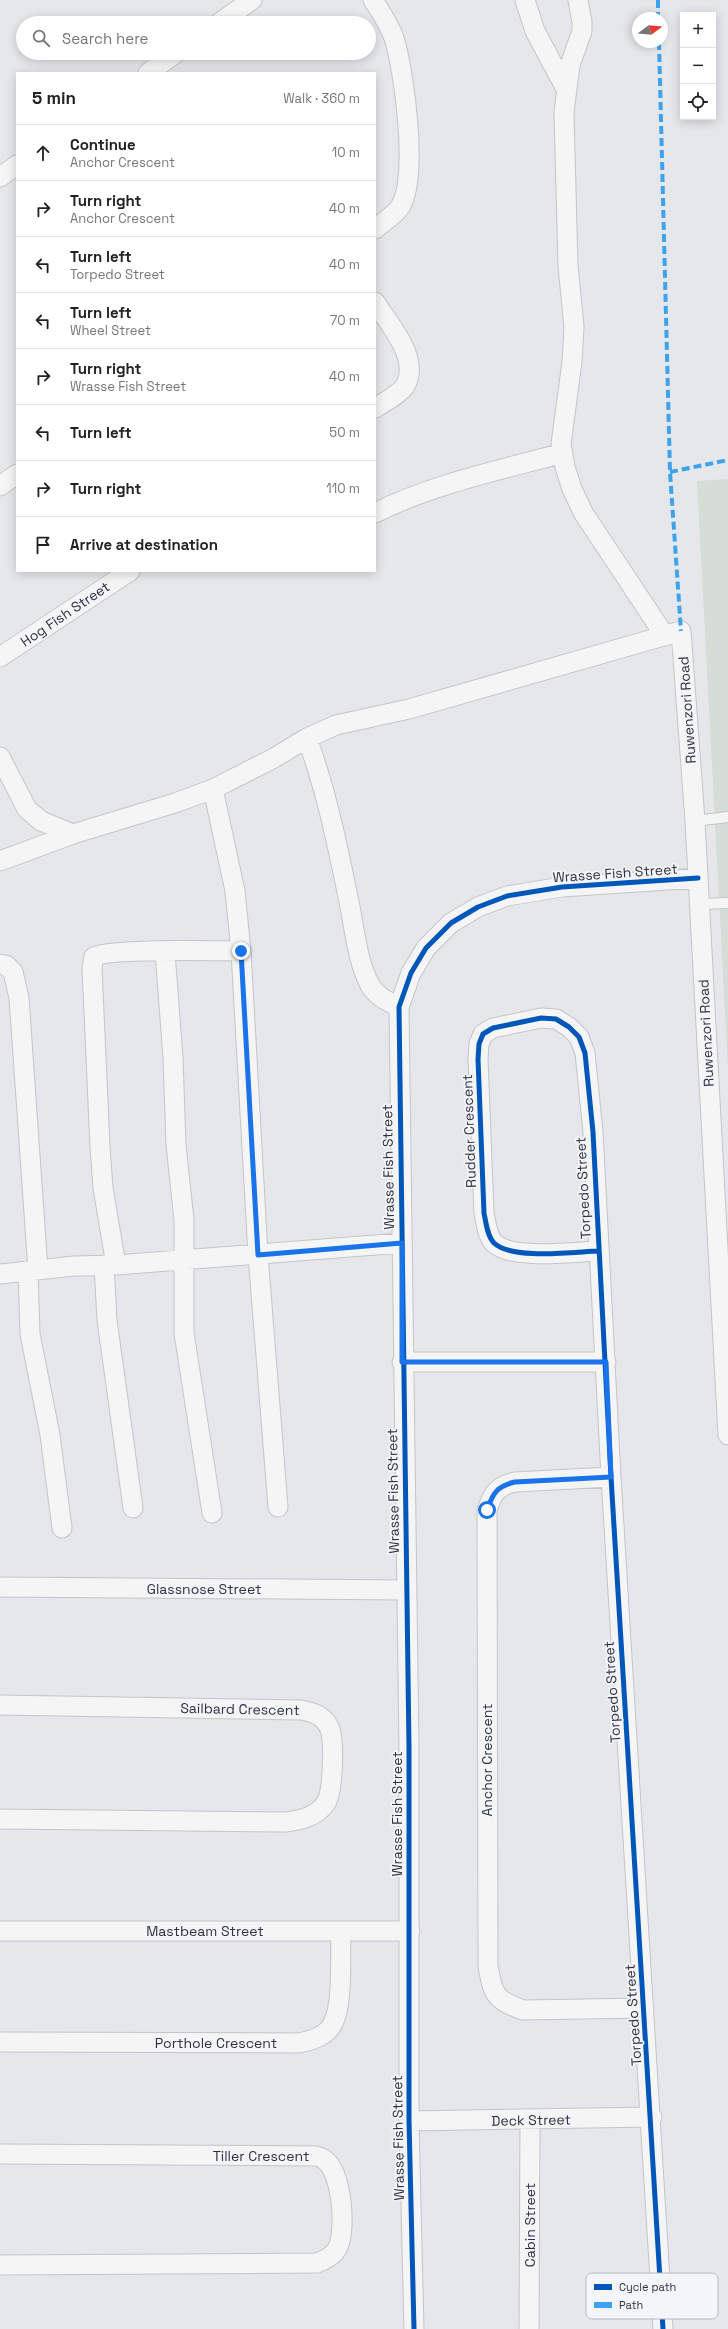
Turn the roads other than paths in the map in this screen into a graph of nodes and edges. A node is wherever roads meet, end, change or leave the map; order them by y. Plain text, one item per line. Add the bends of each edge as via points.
1 (252, 0) edge
2 (373, 0) edge
3 (524, 0) edge
4 (578, 0) edge
5 (229, 16) edge
6 (166, 60) edge
7 (149, 72) edge
8 (566, 89) junction
9 (16, 166) edge
10 (0, 177) edge
11 (376, 228) edge
12 (376, 304) edge
13 (376, 407) edge
14 (563, 453) junction
15 (16, 475) edge
16 (0, 486) edge
17 (376, 513) edge
18 (128, 572) edge
19 (673, 634) junction
20 (0, 657) edge
21 (307, 738) junction
22 (0, 757) edge
23 (213, 789) junction
24 (728, 817) edge
25 (695, 822) junction
26 (73, 834) junction
27 (0, 861) edge
28 (698, 878) junction
29 (728, 903) edge
30 (700, 904) junction
31 (241, 951) junction
32 (165, 952) junction
33 (0, 964) edge
34 (399, 1007) junction
35 (585, 1053) joint
36 (402, 1243) junction
37 (598, 1251) junction
38 (258, 1255) junction
39 (184, 1258) junction
40 (110, 1265) junction
41 (33, 1270) junction
42 (0, 1274) edge
43 (402, 1362) junction
44 (606, 1362) junction
45 (728, 1436) edge
46 (611, 1477) junction
47 (278, 1507) dead end
48 (133, 1508) dead end
49 (212, 1513) dead end
50 (62, 1528) dead end
51 (0, 1587) edge
52 (407, 1590) junction
53 (0, 1705) edge
54 (0, 1819) edge
55 (0, 1931) edge
56 (341, 1931) junction
57 (410, 1932) junction
58 (644, 2008) junction
59 (0, 2042) edge
60 (652, 2117) junction
61 (530, 2120) junction
62 (409, 2121) junction
63 (0, 2154) edge
64 (0, 2265) edge
65 (660, 2273) edge
66 (662, 2319) edge
67 (414, 2329) edge
68 (530, 2329) edge
69 (663, 2329) edge

1 - 5 street
2 - 11 street via 393,37 399,59 405,98 410,167 406,192 400,207
3 - 8 street via 535,31
4 - 8 street via 582,31 570,65
6 - 7 street
8 - 14 street via 565,207 574,327 569,392 563,426
9 - 10 street
12 - 13 street via 403,347 409,360 410,374 405,386
14 - 17 street via 414,496
14 - 19 street via 572,489 584,514
15 - 16 street
18 - 20 street, Hog Fish Street
19 - 21 street via 408,708 336,725
19 - 25 street, Ruwenzori Road
21 - 23 street
21 - 34 street via 334,830 365,972 378,996
22 - 26 street via 27,809 40,821
23 - 26 street
23 - 31 street via 235,891
24 - 25 lane
25 - 28 street, Ruwenzori Road
26 - 27 street
28 - 30 street, Ruwenzori Road
28 - 34 street, Wrasse Fish Street via 562,887 507,896 478,907 451,923 426,948 410,973
29 - 30 lane
30 - 45 street, Ruwenzori Road
31 - 32 street
31 - 38 street
32 - 39 street via 176,1145 184,1220
32 - 40 street via 104,954 97,955 92,962 100,1147
33 - 41 street via 6,965 13,972 19,998
34 - 36 street, Wrasse Fish Street
35 - 37 street, Torpedo Street via 593,1132
35 - 37 street, Rudder Crescent via 579,1037 556,1019 541,1018 510,1023 483,1034 478,1059 484,1213 489,1234 494,1242 507,1249 520,1252
36 - 38 street
36 - 43 street, Wrasse Fish Street
37 - 44 street, Torpedo Street
38 - 39 street
38 - 47 street
39 - 40 street
39 - 49 street via 185,1339
40 - 41 street
40 - 48 street via 107,1320
41 - 42 street
41 - 50 street via 30,1334 50,1435
43 - 44 street
43 - 52 street, Wrasse Fish Street
44 - 46 street, Torpedo Street
46 - 58 street, Torpedo Street
46 - 58 street, Anchor Crescent via 502,1484 495,1492 487,1510 488,1966 492,1989 504,2003 523,2010
51 - 52 street, Glassnose Street
52 - 57 street, Wrasse Fish Street
53 - 54 street, Sailbard Crescent via 314,1712 329,1727 332,1758 326,1802 316,1813 301,1820 286,1822
55 - 56 street, Mastbeam Street
56 - 57 street, Mastbeam Street
56 - 59 street, Porthole Crescent via 338,2000 334,2021 325,2033 314,2040 299,2043
57 - 62 street, Wrasse Fish Street
58 - 60 street, Torpedo Street
60 - 61 street, Deck Street
60 - 65 street, Torpedo Street
61 - 62 street, Deck Street
61 - 68 street, Cabin Street
62 - 67 street, Wrasse Fish Street
63 - 64 street, Tiller Crescent via 316,2156 325,2160 335,2176 343,2223 337,2250 327,2259 317,2263
66 - 69 street, Torpedo Street

